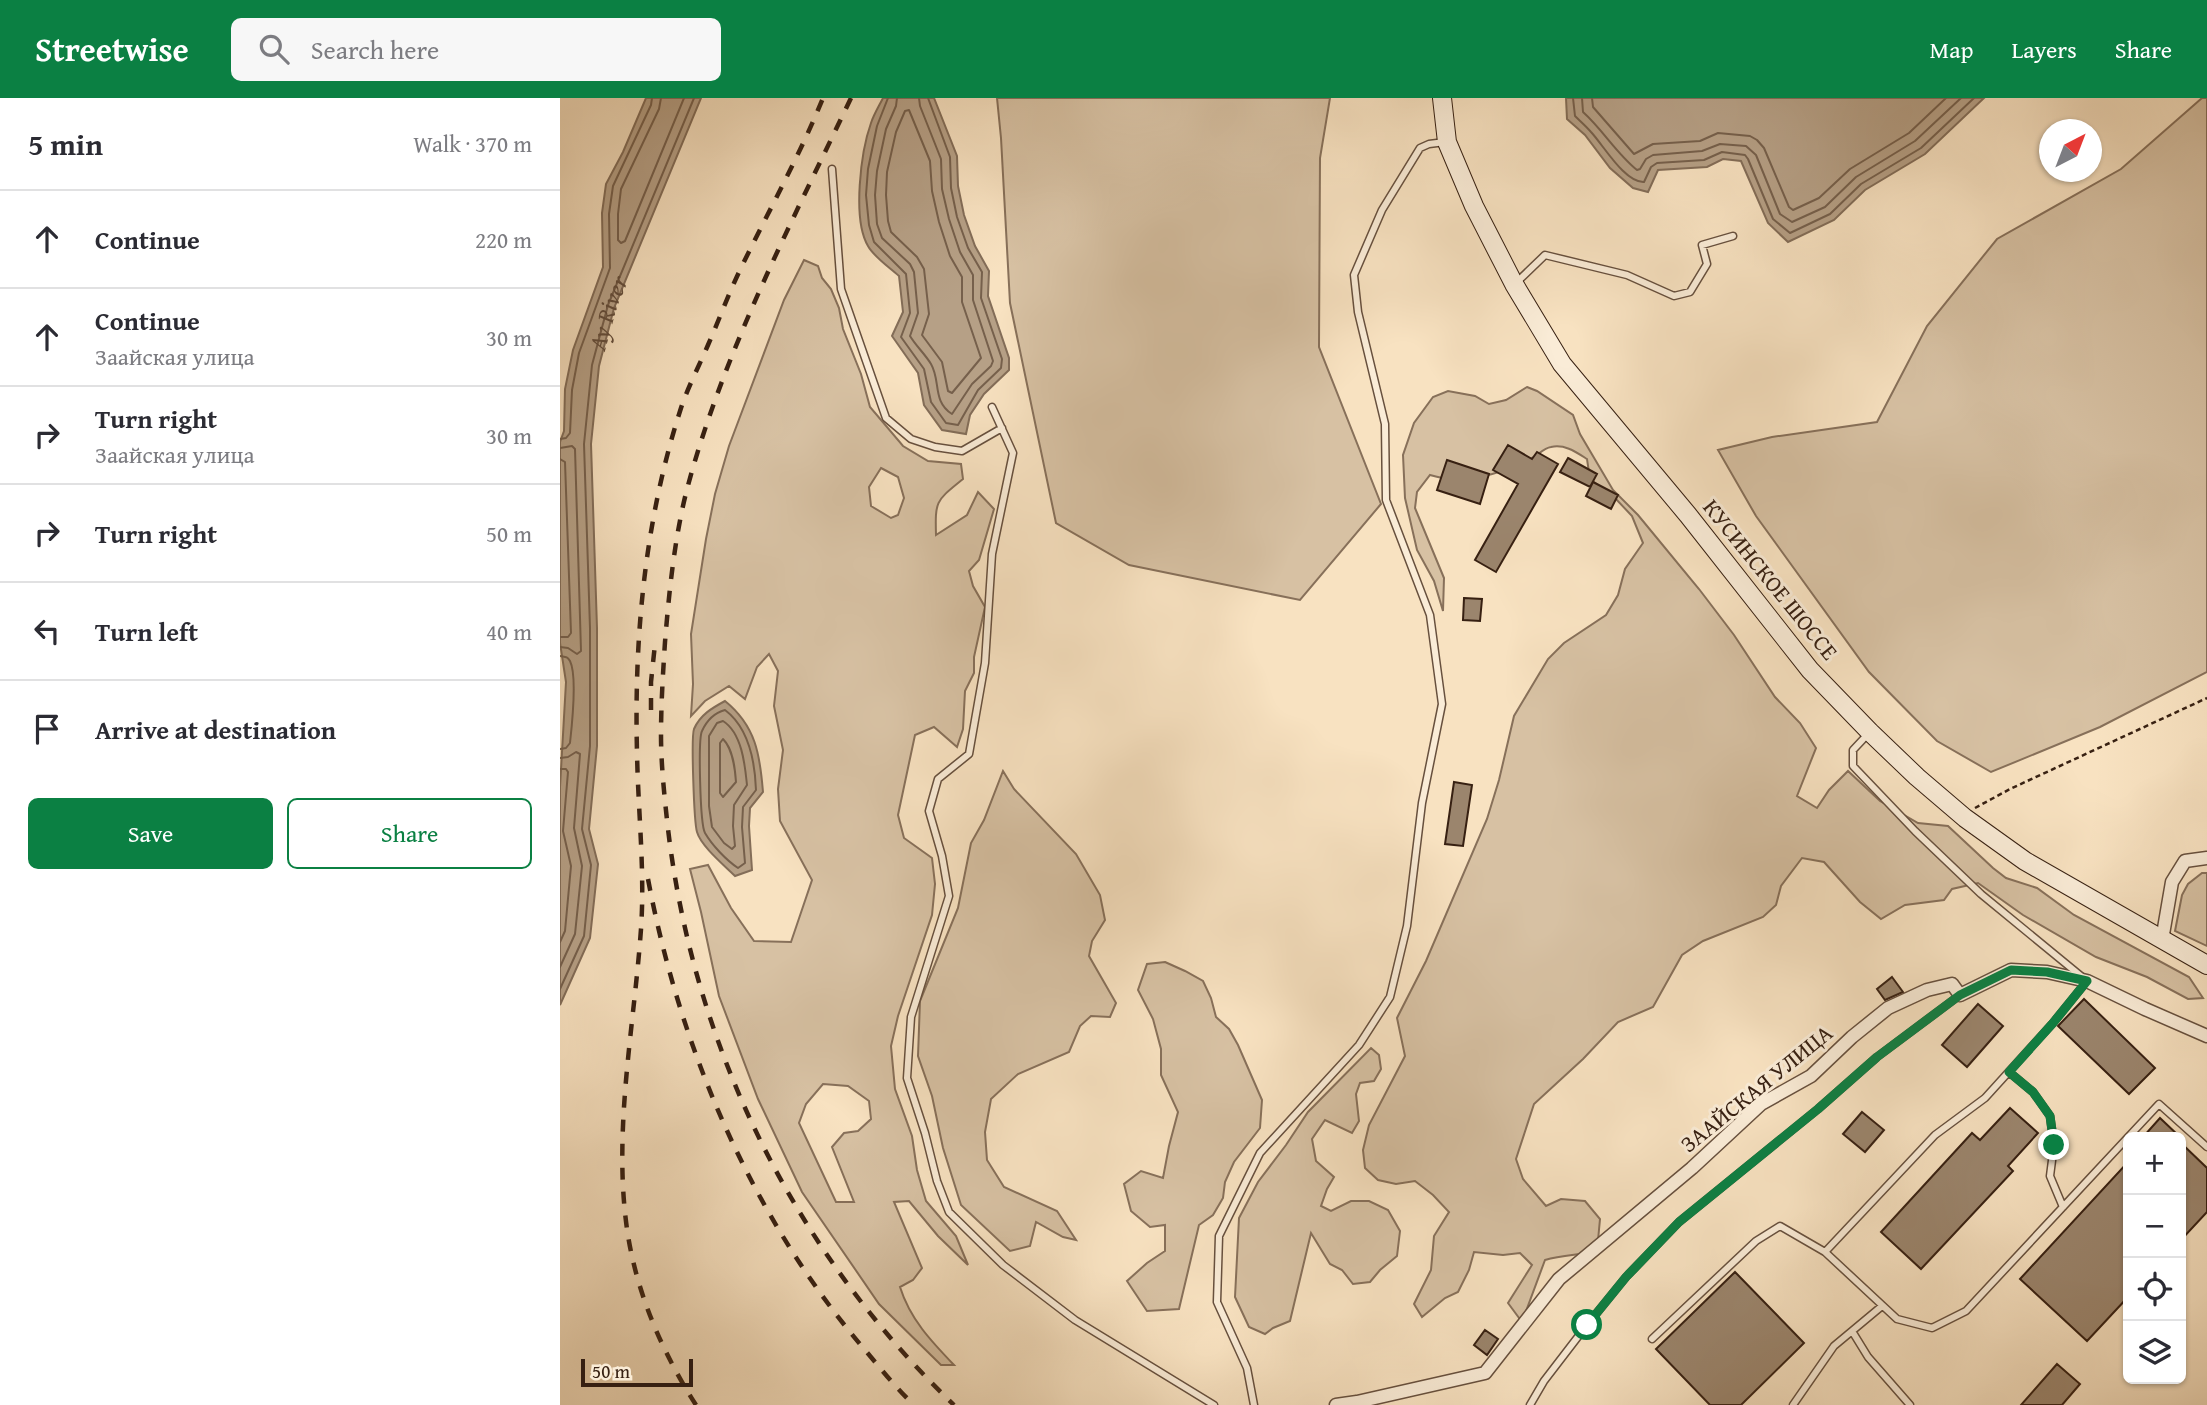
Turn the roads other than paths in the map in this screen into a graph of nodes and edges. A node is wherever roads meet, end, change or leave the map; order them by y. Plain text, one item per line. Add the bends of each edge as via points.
1 (1442, 98) edge
2 (1447, 142) junction
3 (832, 169) dead end
4 (1733, 236) dead end
5 (1514, 284) junction
6 (992, 407) dead end
7 (1002, 428) junction
8 (1870, 732) junction
9 (2207, 858) edge
10 (2162, 940) junction
11 (2207, 965) edge
12 (2087, 981) junction
13 (1960, 995) junction
14 (2207, 1035) edge
15 (2009, 1072) junction
16 (2207, 1147) edge
17 (2063, 1207) junction
18 (1825, 1252) junction
19 (1882, 1306) junction
20 (1852, 1331) junction
21 (1652, 1339) dead end
22 (1214, 1405) edge
23 (1254, 1405) edge
24 (1336, 1405) edge
25 (1530, 1405) edge
26 (1793, 1405) edge
27 (1910, 1405) edge

1 - 2 main road, КУСИНСКОЕ ШОССЕ
2 - 5 main road, КУСИНСКОЕ ШОССЕ
2 - 23 lane via 1420,148 1382,210 1354,275 1358,313 1385,424 1386,500 1430,615 1442,704 1422,803 1407,926 1390,997 1359,1045 1260,1153 1219,1236 1217,1302 1247,1368
3 - 7 lane via 841,289 886,418 911,439 962,451
4 - 5 lane via 1702,245 1707,264 1690,292 1674,296 1627,275 1545,255
5 - 8 main road, КУСИНСКОЕ ШОССЕ via 1562,364 1810,670
6 - 7 lane
7 - 22 lane via 1013,453 992,554 985,663 969,754 938,779 929,811 949,896 911,1017 907,1077 950,1212 1003,1265 1075,1320
8 - 10 main road, КУСИНСКОЕ ШОССЕ via 1965,818 2025,861
8 - 12 lane via 1853,750 1853,766 1982,894
9 - 10 street via 2185,862 2172,882
10 - 11 main road, КУСИНСКОЕ ШОССЕ
12 - 13 street via 2011,970
12 - 14 street
12 - 15 lane
13 - 24 street, ЗААЙСКАЯ УЛИЦА via 1952,984 1927,990 1888,1009 1811,1076 1761,1104 1559,1279 1485,1373
13 - 25 lane via 1877,1057 1679,1222 1626,1277
15 - 17 lane via 2033,1092 2050,1116 2054,1145 2050,1176
15 - 18 lane via 1985,1098 1935,1135
16 - 17 lane via 2159,1104
17 - 19 lane via 1966,1311 1931,1328 1897,1320
18 - 19 lane
18 - 21 lane via 1780,1226 1756,1241
19 - 20 lane
20 - 26 lane via 1834,1346
20 - 27 lane

